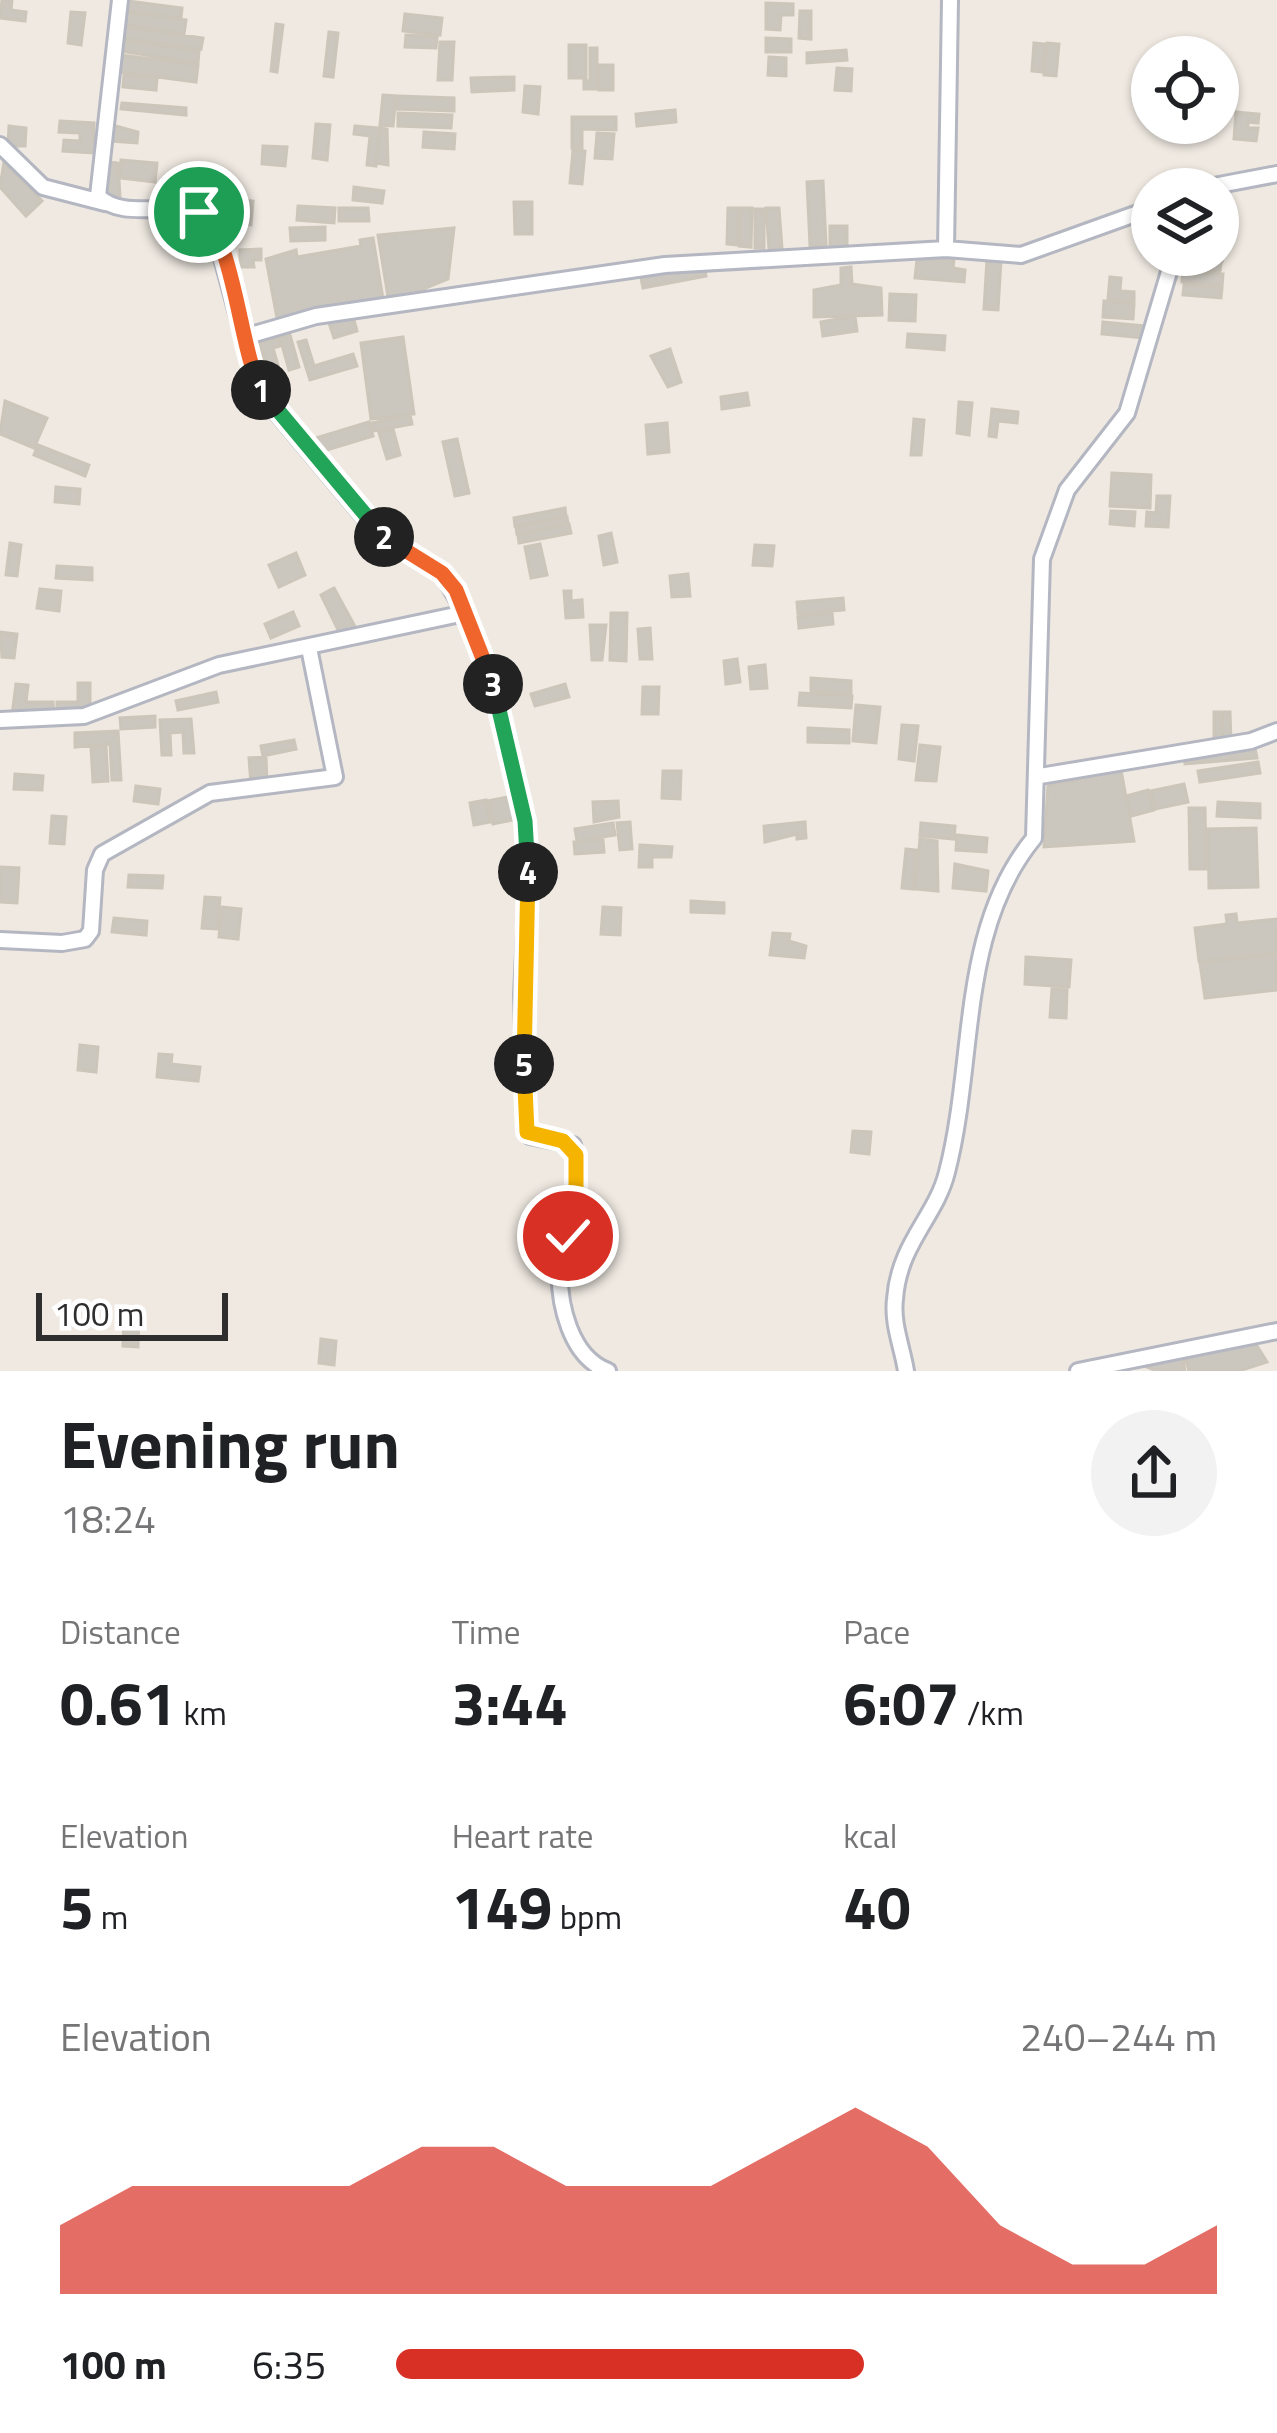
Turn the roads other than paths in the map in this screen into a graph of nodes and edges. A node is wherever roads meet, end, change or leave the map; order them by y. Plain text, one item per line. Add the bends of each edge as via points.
1 (120, 0) edge
2 (950, 0) edge
3 (0, 145) edge
4 (1277, 174) edge
5 (1239, 181) edge
6 (105, 203) junction
7 (1131, 216) edge
8 (946, 249) junction
9 (1168, 276) edge
10 (244, 338) junction
11 (465, 613) junction
12 (309, 648) junction
13 (0, 720) edge
14 (1277, 731) edge
15 (1040, 776) junction
16 (0, 940) edge
17 (1277, 1331) edge
18 (608, 1371) edge
19 (906, 1371) edge
20 (1078, 1371) edge

1 - 6 street via 98,185
2 - 8 street
3 - 6 street via 44,187
4 - 5 street
6 - 10 street via 204,214 225,259
7 - 8 street via 1035,252
8 - 10 street via 665,265 316,316
9 - 15 street via 1127,413 1067,490 1042,559
10 - 11 street via 269,403 375,530 442,573
11 - 12 street
11 - 18 street via 498,698 529,847 526,1129 573,1145 576,1199 560,1266 562,1298 581,1352
12 - 13 street via 219,664 84,716
12 - 16 street via 334,778 210,793 102,854 85,939
14 - 15 street
15 - 19 street via 1034,838 1008,869 987,918 947,1174 899,1269 894,1315
17 - 20 street

